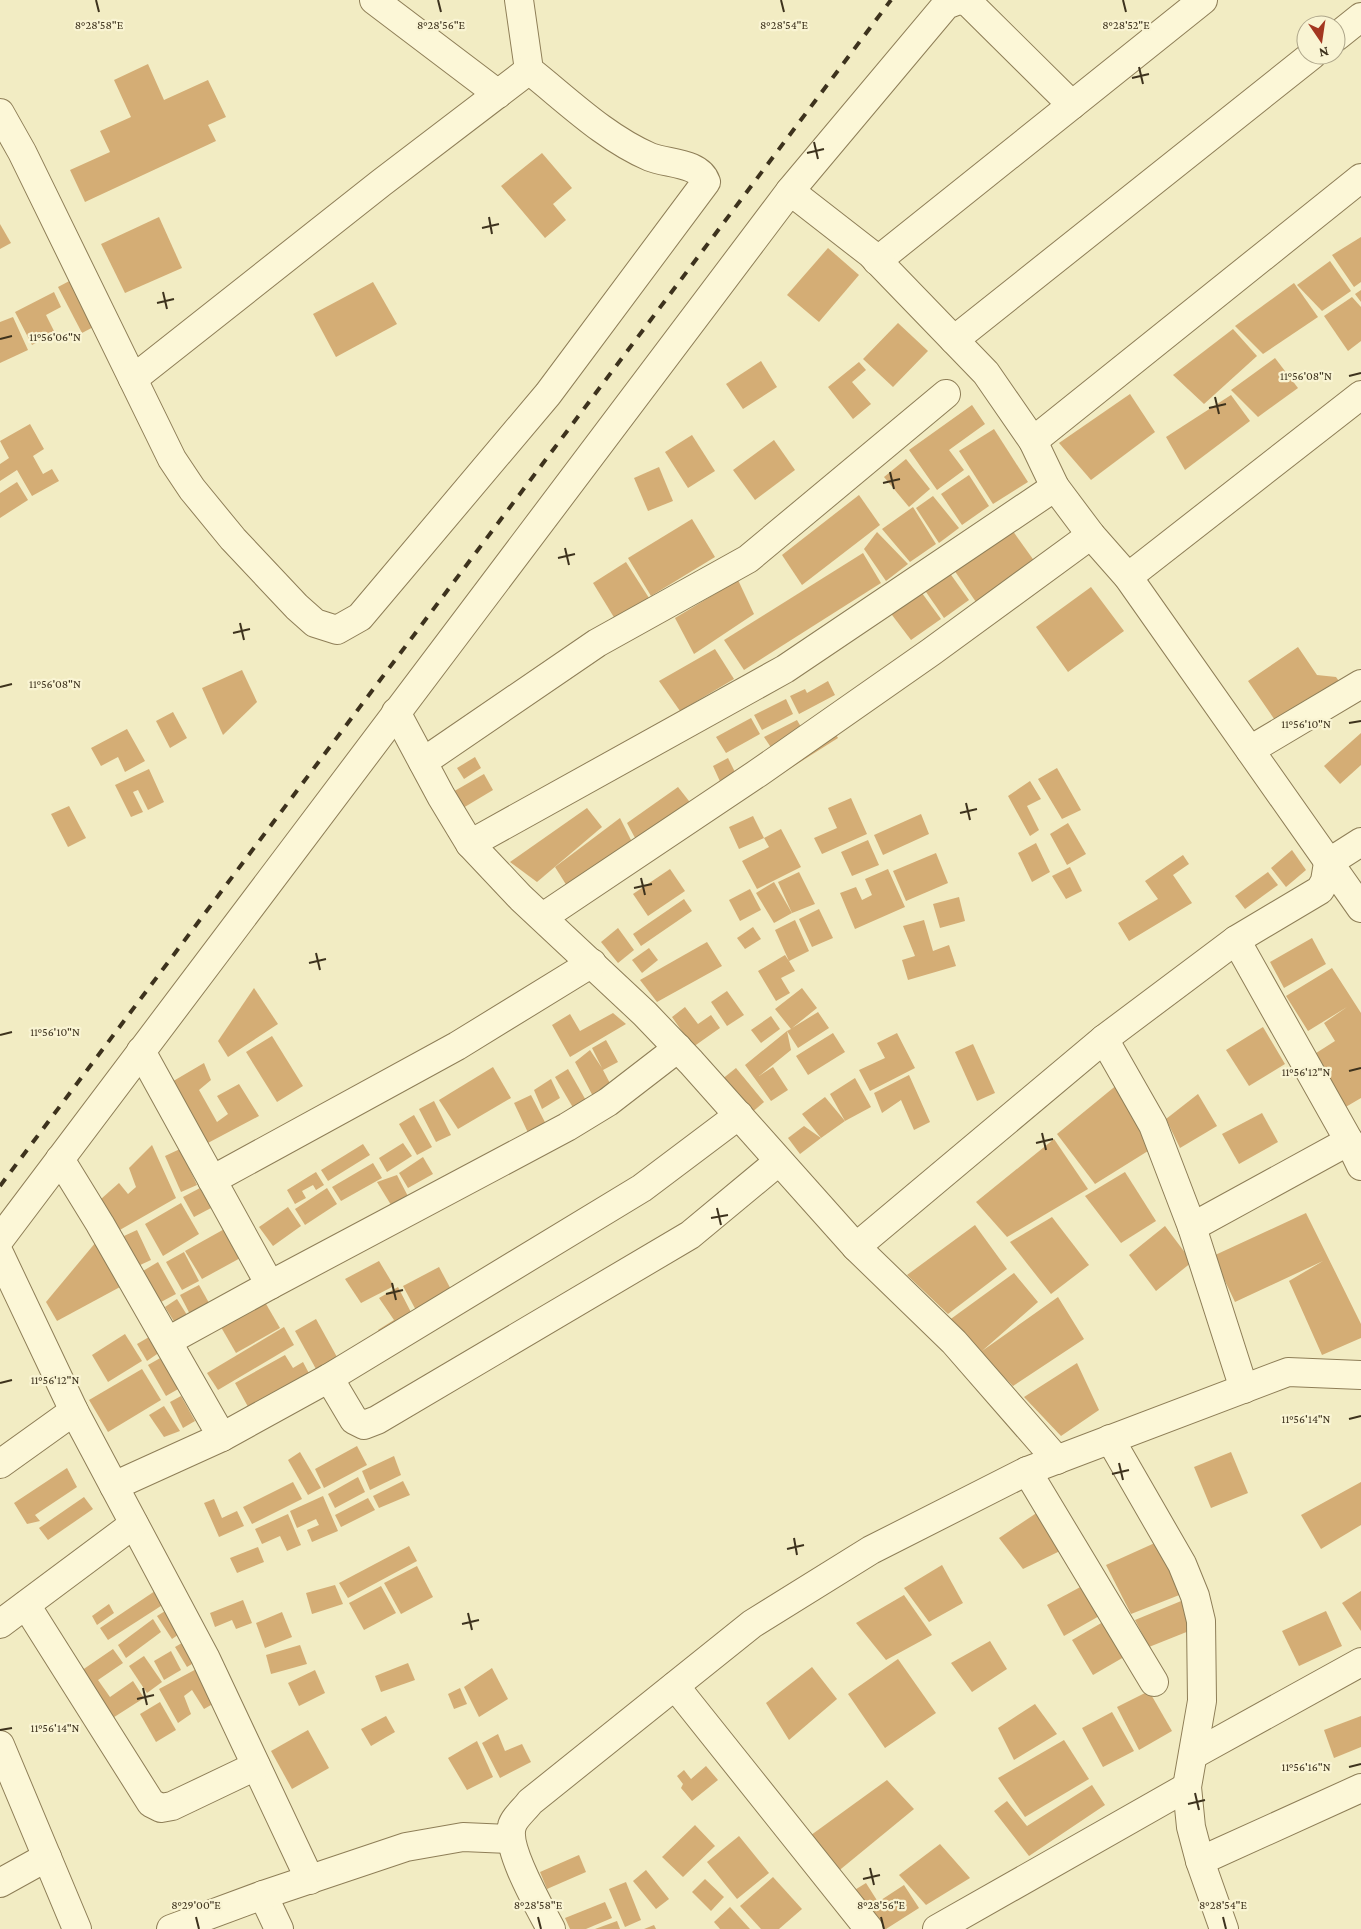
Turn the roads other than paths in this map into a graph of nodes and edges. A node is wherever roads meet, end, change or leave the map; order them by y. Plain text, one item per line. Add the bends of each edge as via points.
1 (374, 0) edge
2 (519, 0) edge
3 (1203, 0) edge
4 (1361, 17) edge
5 (1346, 28) edge
6 (1299, 65) edge
7 (529, 70) junction
8 (498, 94) junction
9 (1072, 105) junction
10 (0, 113) edge
11 (1361, 178) edge
12 (790, 191) junction
13 (877, 260) junction
14 (954, 340) junction
15 (133, 379) junction
16 (946, 394) dead end
17 (1361, 395) edge
18 (1033, 441) junction
19 (1055, 487) junction
20 (1091, 535) junction
21 (1128, 577) junction
22 (1361, 684) edge
23 (396, 712) junction
24 (1250, 750) junction
25 (423, 762) junction
26 (1361, 842) edge
27 (470, 844) junction
28 (1328, 863) junction
29 (1361, 908) edge
30 (544, 917) junction
31 (1236, 940) junction
32 (592, 963) junction
33 (1104, 1039) junction
34 (678, 1048) junction
35 (141, 1051) junction
36 (739, 1115) junction
37 (1349, 1141) junction
38 (60, 1159) junction
39 (778, 1162) junction
40 (1361, 1166) edge
41 (212, 1180) junction
42 (1192, 1227) junction
43 (0, 1239) edge
44 (856, 1247) junction
45 (0, 1255) edge
46 (270, 1285) junction
47 (168, 1342) junction
48 (1361, 1375) edge
49 (329, 1378) junction
50 (1244, 1388) junction
51 (74, 1411) junction
52 (222, 1437) junction
53 (1110, 1439) junction
54 (1057, 1460) junction
55 (0, 1464) edge
56 (1027, 1471) junction
57 (114, 1486) junction
58 (134, 1524) junction
59 (26, 1605) junction
60 (0, 1624) edge
61 (1361, 1662) edge
62 (1154, 1682) dead end
63 (675, 1686) junction
64 (0, 1745) edge
65 (1193, 1755) junction
66 (256, 1766) junction
67 (1187, 1787) junction
68 (1361, 1788) edge
69 (509, 1839) junction
70 (47, 1857) junction
71 (1200, 1861) junction
72 (310, 1880) junction
73 (0, 1883) edge
74 (263, 1895) junction
75 (77, 1929) edge
76 (172, 1929) edge
77 (279, 1929) edge
78 (551, 1929) edge
79 (869, 1929) edge
80 (937, 1929) edge
81 (1224, 1929) edge

1 - 8 street
2 - 7 street
3 - 9 street
4 - 5 street
6 - 14 street
7 - 8 street
7 - 15 street via 618,141 651,157 696,170 703,174 706,182 548,394 360,617 337,630 315,623 297,607 233,539 192,489 172,459
8 - 15 street
9 - 12 street via 968,2 959,0 946,6
9 - 13 street
10 - 15 street
11 - 18 street
12 - 13 street
12 - 23 street
13 - 14 street
14 - 18 street via 986,373
16 - 25 street via 748,559 598,643
17 - 21 street
18 - 19 street
19 - 20 street
19 - 27 street via 785,669
20 - 21 street
20 - 30 street via 908,669
21 - 24 street
22 - 24 street
23 - 25 street
23 - 35 street
24 - 28 street
25 - 27 street
26 - 28 street
27 - 30 street via 521,898
28 - 29 street
28 - 31 street via 1325,882 1320,890
30 - 32 street
31 - 33 street
31 - 37 street
32 - 34 street
32 - 41 street via 458,1046
33 - 42 street via 1153,1125
33 - 44 street
34 - 36 street
34 - 46 street via 608,1102 567,1127
35 - 38 street
35 - 41 street
36 - 39 street
36 - 49 street via 642,1188
37 - 40 street
37 - 42 street
38 - 43 street
38 - 47 street
39 - 44 street
39 - 49 street via 690,1235 377,1420 364,1424 354,1420
41 - 46 street
42 - 50 street
44 - 54 street via 954,1342
45 - 51 street
46 - 47 street
47 - 52 street
48 - 50 street via 1288,1372
49 - 52 street
50 - 53 street
51 - 55 street
51 - 57 street
52 - 57 street
53 - 54 street
53 - 65 street via 1182,1564 1195,1596 1200,1621 1202,1701
54 - 56 street
56 - 62 street
56 - 63 street via 871,1550 752,1624
57 - 58 street
58 - 59 street
58 - 66 street via 204,1657
59 - 60 street
59 - 66 street via 151,1802 161,1808 172,1806
61 - 65 street
63 - 69 street via 530,1802 512,1824
63 - 79 street
64 - 70 street
65 - 67 street
66 - 72 street
67 - 71 street via 1191,1827
67 - 80 street
68 - 71 street
69 - 72 street via 463,1837 406,1847
69 - 78 street
70 - 73 street
70 - 75 street
71 - 81 street
72 - 74 street
74 - 76 street
74 - 77 street

